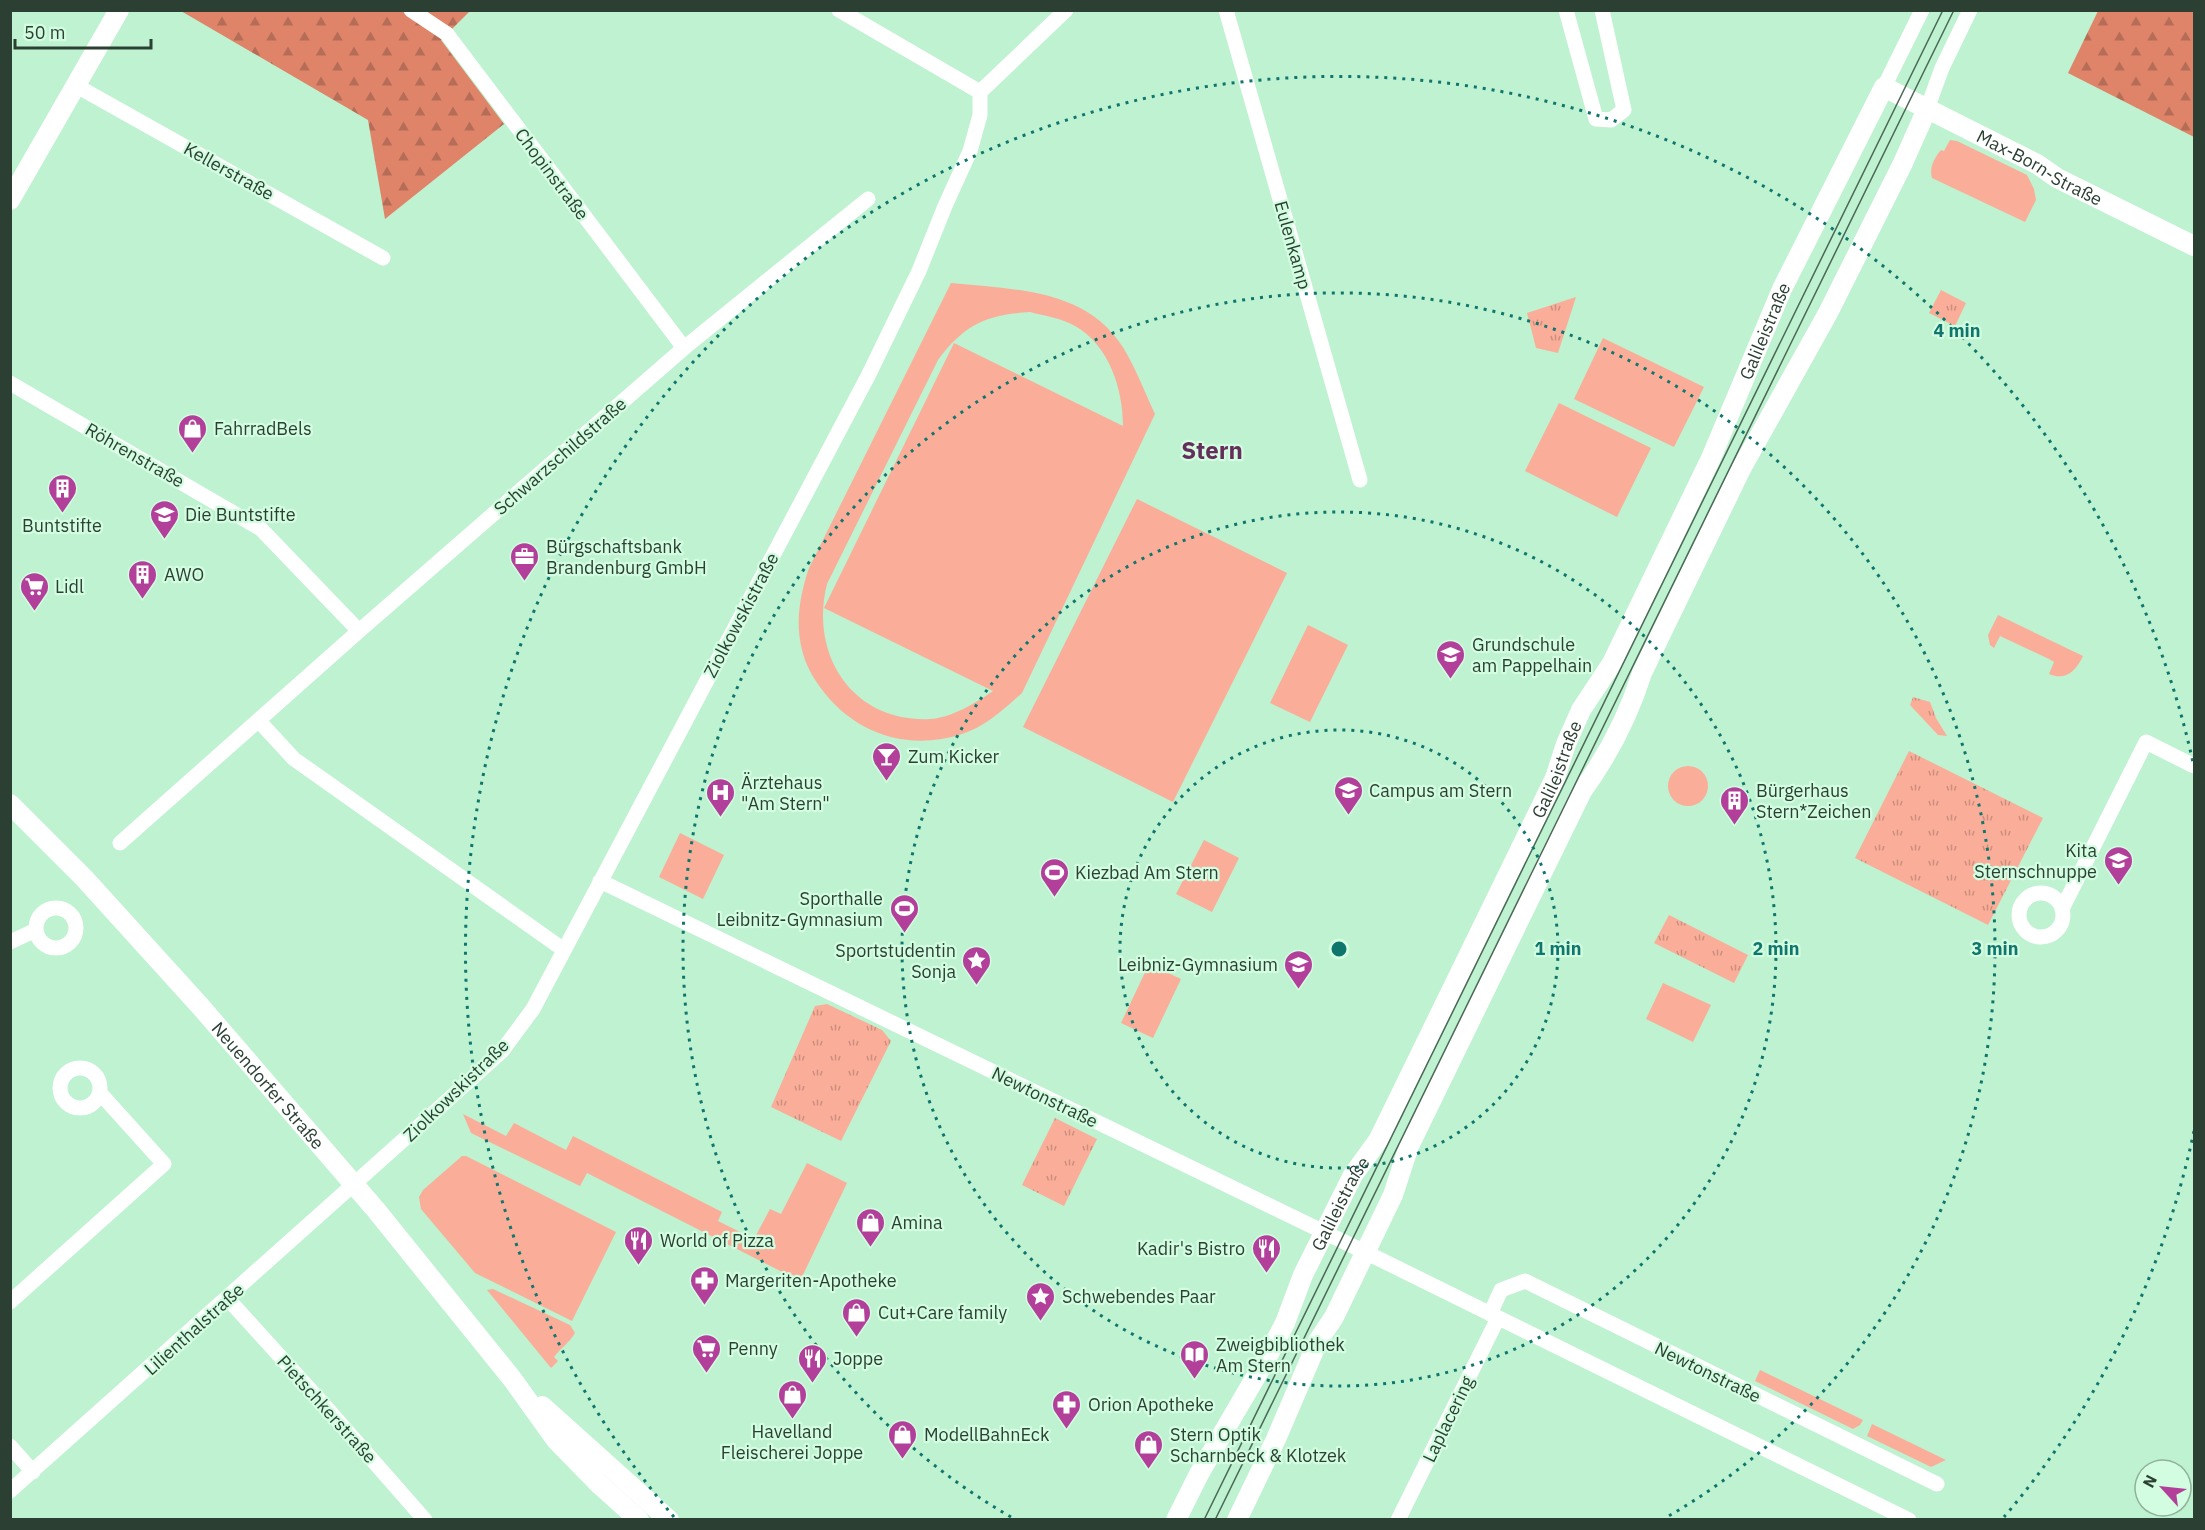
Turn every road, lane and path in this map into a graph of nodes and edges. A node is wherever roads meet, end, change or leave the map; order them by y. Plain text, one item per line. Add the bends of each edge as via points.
1 (118, 10) edge
2 (411, 10) edge
3 (838, 10) edge
4 (1066, 10) edge
5 (1226, 10) edge
6 (1566, 10) edge
7 (1602, 10) edge
8 (1923, 10) edge
9 (1970, 10) edge
10 (75, 85) junction
11 (1884, 87) junction
12 (980, 92) junction
13 (1927, 108) junction
14 (868, 199) dead end
15 (10, 200) edge
16 (2194, 246) edge
17 (383, 258) dead end
18 (684, 348) junction
19 (10, 383) edge
20 (1360, 480) dead end
21 (359, 631) junction
22 (259, 721) junction
23 (2194, 766) edge
24 (10, 804) edge
25 (120, 843) dead end
26 (600, 881) junction
27 (2062, 909) dead end
28 (36, 930) dead end
29 (10, 942) edge
30 (564, 950) junction
31 (100, 1093) dead end
32 (354, 1185) junction
33 (1324, 1233) junction
34 (1365, 1252) junction
35 (228, 1299) junction
36 (10, 1302) edge
37 (1494, 1316) junction
38 (513, 1380) junction
39 (10, 1446) edge
40 (33, 1472) junction
41 (1937, 1485) dead end
42 (10, 1491) edge
43 (424, 1520) edge
44 (639, 1520) edge
45 (669, 1520) edge
46 (1176, 1520) edge
47 (1237, 1520) edge
48 (1398, 1520) edge
49 (1909, 1520) edge

1 - 10 street
2 - 18 street, Chopinstraße via 447,34
3 - 12 street
4 - 12 street
5 - 20 street, Eulenkamp
6 - 7 street via 1596,119 1611,120 1624,110
8 - 11 street, Galileistraße
9 - 13 street, Galileistraße
10 - 15 street
10 - 17 street, Kellerstraße
11 - 13 street, Max-Born-Straße
11 - 33 street, Galileistraße via 1782,290 1711,458 1612,663 1581,710 1555,778 1379,1139 1353,1175
12 - 26 street, Ziolkowskistraße via 977,134 919,271 868,376
13 - 16 street, Max-Born-Straße
13 - 34 street, Galileistraße via 1814,342 1741,469 1642,673 1619,734 1577,802 1409,1146 1393,1196
14 - 18 street, Schwarzschildstraße
18 - 21 street, Schwarzschildstraße
19 - 21 street, Röhrenstraße via 261,529
21 - 22 street, Schwarzschildstraße
22 - 25 street, Schwarzschildstraße
22 - 30 street via 294,759
23 - 27 street via 2146,742
24 - 32 street, Neuendorfer Straße via 84,878 193,998
26 - 30 street, Ziolkowskistraße
26 - 33 street, Newtonstraße
28 - 29 street
30 - 32 street, Ziolkowskistraße via 533,1009 502,1051
31 - 36 street via 164,1164
32 - 35 street, Lilienthalstraße
32 - 38 street, Neuendorfer Straße
33 - 34 street, Newtonstraße
33 - 46 street, Galileistraße via 1285,1323
34 - 37 street, Newtonstraße
34 - 47 street, Galileistraße via 1318,1341
35 - 40 street, Lilienthalstraße
35 - 43 street, Pietschkerstraße
37 - 41 street, Newtonstraße via 1501,1290 1525,1281
37 - 48 street, Laplacering
37 - 49 street, Newtonstraße
38 - 44 street, Neuendorfer Straße via 556,1440
38 - 45 street, Neuendorfer Straße
39 - 40 street
40 - 42 street, Lilienthalstraße

